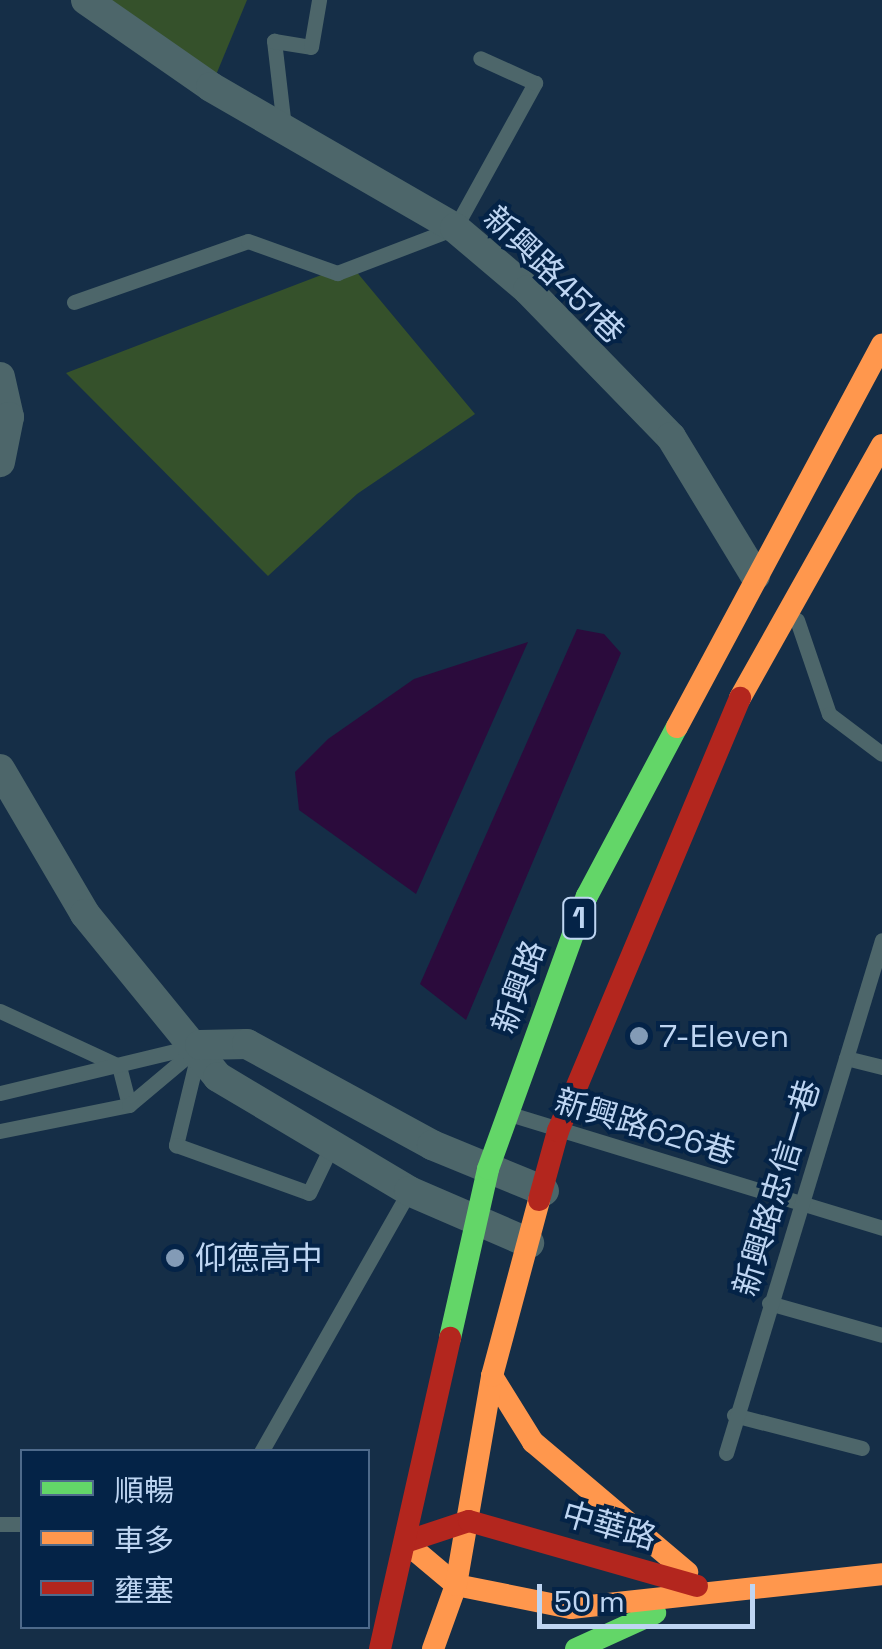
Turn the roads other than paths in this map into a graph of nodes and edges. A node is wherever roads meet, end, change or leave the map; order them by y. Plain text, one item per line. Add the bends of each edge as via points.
1 (86, 0) edge
2 (319, 0) edge
3 (480, 58) dead end
4 (284, 131) junction
5 (454, 228) junction
6 (74, 302) dead end
7 (882, 344) edge
8 (0, 377) edge
9 (882, 445) edge
10 (0, 462) edge
11 (755, 575) junction
12 (791, 601) junction
13 (882, 754) edge
14 (0, 769) edge
15 (882, 940) edge
16 (0, 1011) edge
17 (200, 1046) junction
18 (846, 1058) junction
19 (119, 1066) junction
20 (882, 1068) edge
21 (0, 1093) edge
22 (129, 1105) junction
23 (508, 1113) junction
24 (558, 1131) junction
25 (0, 1132) edge
26 (332, 1145) junction
27 (488, 1169) junction
28 (408, 1191) junction
29 (544, 1191) junction
30 (801, 1204) junction
31 (474, 1220) junction
32 (882, 1228) edge
33 (529, 1243) junction
34 (769, 1303) junction
35 (882, 1334) edge
36 (492, 1376) junction
37 (734, 1415) junction
38 (862, 1448) dead end
39 (264, 1449) edge
40 (726, 1453) dead end
41 (469, 1520) junction
42 (405, 1542) junction
43 (882, 1574) edge
44 (456, 1585) junction
45 (712, 1590) junction
46 (380, 1649) edge
47 (433, 1649) edge
48 (576, 1649) edge

1 - 4 street, 新興路451巷
2 - 4 lane via 311,47 274,41
3 - 5 lane via 535,82
4 - 5 street, 新興路451巷
5 - 6 lane via 337,273 248,242
5 - 11 street, 新興路451巷 via 671,437
7 - 11 main road, 新興路 / 1
8 - 10 street via 9,417
9 - 12 main road, 1
11 - 12 lane
11 - 23 main road, 新興路 / 1 via 586,896
12 - 13 lane via 828,714
12 - 24 main road, 1 via 723,728
14 - 17 street via 85,914
15 - 18 lane, 新興路忠信一巷
16 - 19 lane
17 - 19 lane
17 - 22 lane
17 - 26 street via 218,1077
17 - 26 lane via 176,1144 309,1192
17 - 27 street via 247,1044
18 - 20 lane
18 - 30 lane, 新興路忠信一巷
19 - 21 lane
19 - 22 lane
22 - 25 lane
23 - 24 lane, 新興路626巷
23 - 27 main road, 新興路 / 1
24 - 29 main road, 1
24 - 30 lane, 新興路626巷
26 - 28 street
27 - 29 street
27 - 31 main road, 新興路 / 1
28 - 31 street
28 - 39 lane
29 - 33 main road, 1
30 - 32 lane, 新興路626巷
30 - 34 lane, 新興路忠信一巷
31 - 33 street
31 - 42 main road, 新興路 / 1
33 - 36 main road, 1
34 - 35 lane
34 - 37 lane, 新興路忠信一巷
36 - 41 main road, 1
36 - 45 main road via 533,1442
37 - 38 lane
37 - 40 lane, 新興路忠信一巷
41 - 42 main road
41 - 44 main road, 1
41 - 45 main road, 中華路
42 - 44 main road, 中華路
42 - 46 main road, 新興路 / 1
43 - 45 main road
44 - 45 main road, 中華路 via 570,1608
44 - 47 main road, 1
45 - 48 main road

